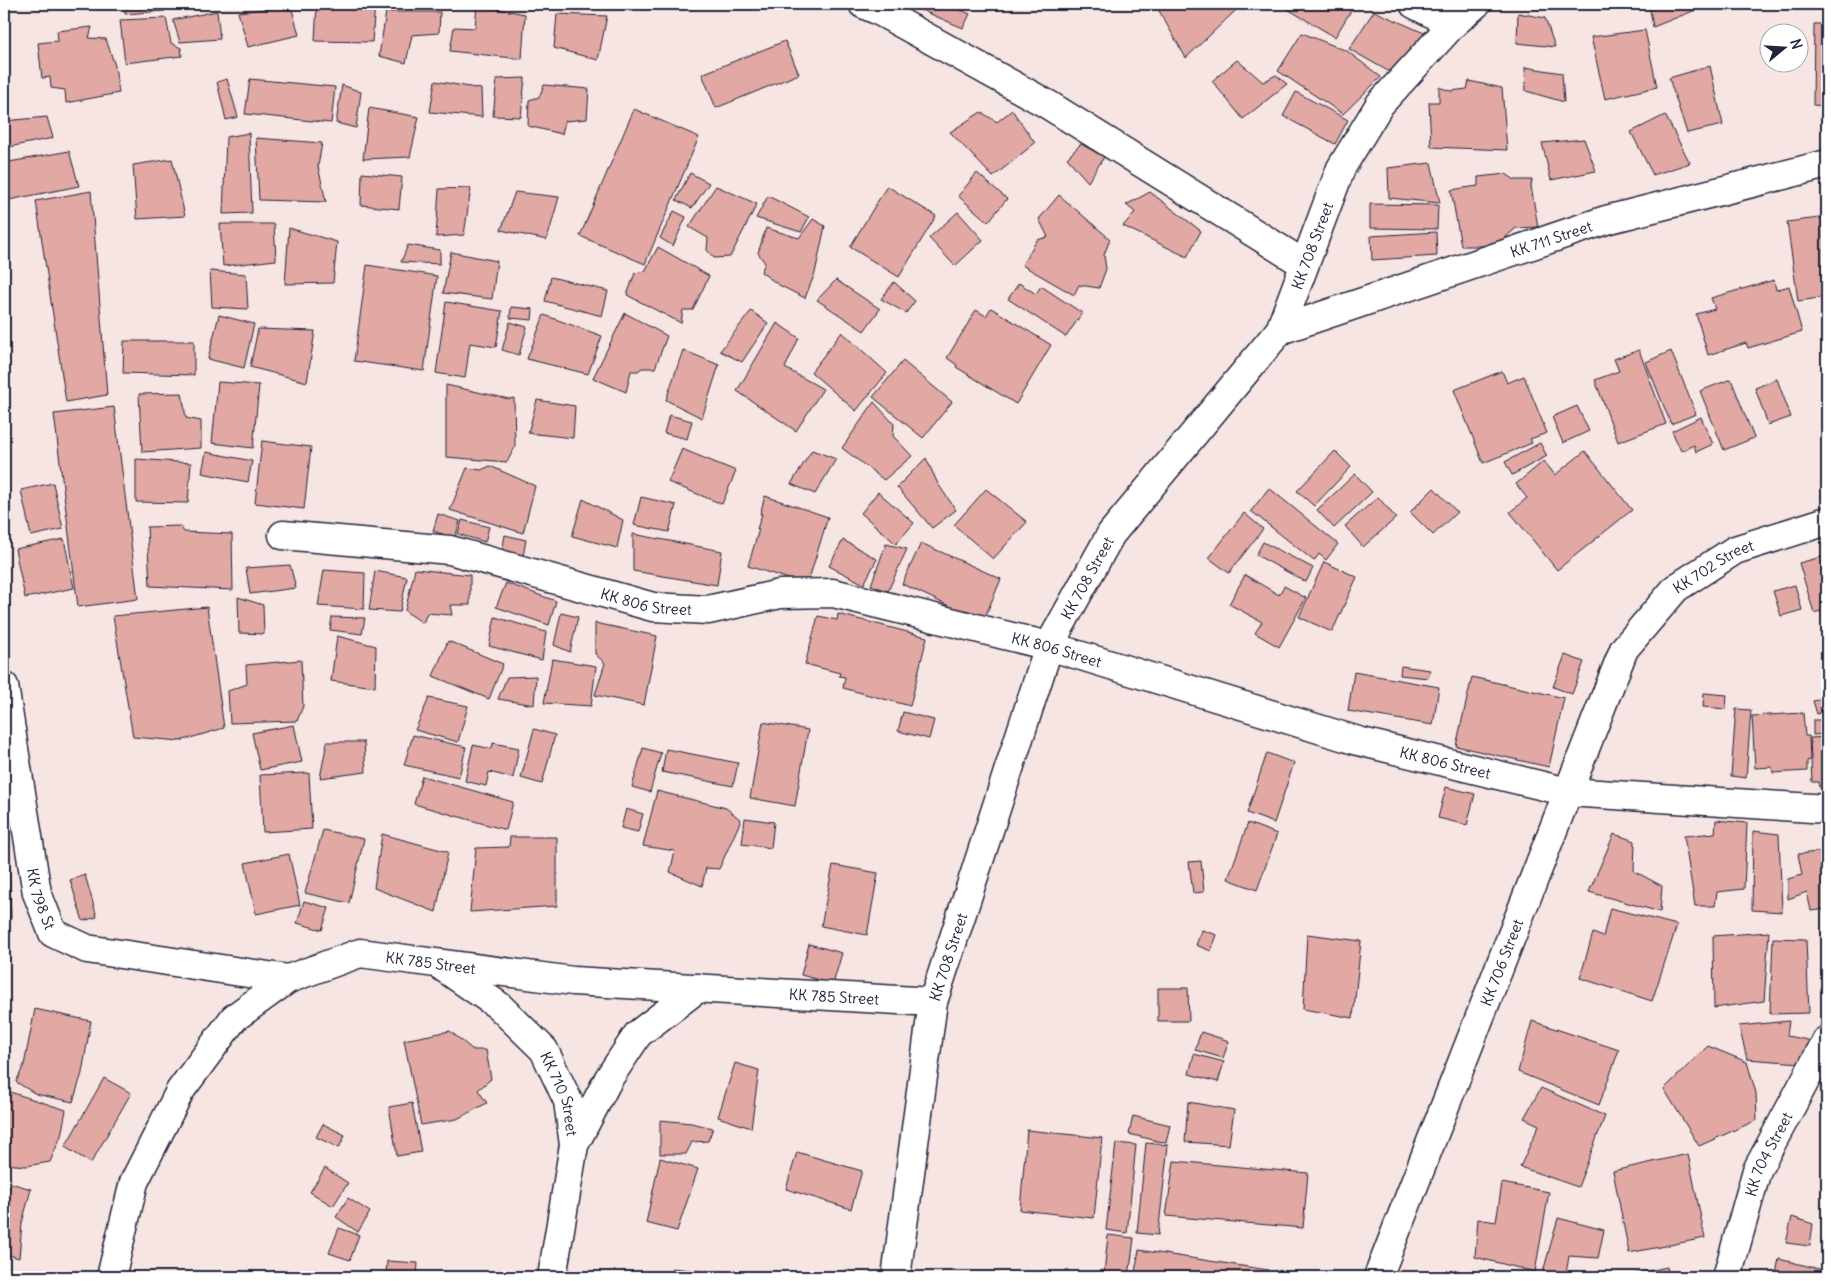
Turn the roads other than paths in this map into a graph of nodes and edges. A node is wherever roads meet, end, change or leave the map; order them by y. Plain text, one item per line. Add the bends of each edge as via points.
1 (863, 4) edge
2 (1414, 4) edge
3 (1476, 4) edge
4 (1453, 24) junction
5 (1827, 164) edge
6 (1304, 264) junction
7 (1280, 330) junction
8 (1827, 521) edge
9 (283, 535) dead end
10 (1049, 646) junction
11 (1624, 649) joint
12 (4, 686) edge
13 (1568, 792) junction
14 (1827, 809) edge
15 (436, 963) junction
16 (288, 979) junction
17 (698, 988) junction
18 (933, 1002) junction
19 (1827, 1040) edge
20 (574, 1145) junction
21 (111, 1277) edge
22 (552, 1277) edge
23 (896, 1277) edge
24 (1378, 1277) edge
25 (1727, 1277) edge

1 - 6 street via 1047,104
2 - 4 street
3 - 4 street, KK 708 Street
4 - 6 street, KK 708 Street via 1380,104 1341,168
5 - 7 street, KK 711 Street via 1606,220
6 - 7 street, KK 708 Street
7 - 10 street, KK 708 Street via 1111,534
8 - 11 street, KK 702 Street via 1735,550 1676,588
9 - 10 street, KK 806 Street via 450,550 653,607 708,610 780,594 833,593
10 - 13 street, KK 806 Street via 1358,741
10 - 18 street, KK 708 Street
11 - 13 street, KK 706 Street
12 - 16 street, KK 798 St via 37,893 52,933 87,949
13 - 14 street, KK 806 Street
13 - 24 street, KK 706 Street
15 - 16 street, KK 785 Street via 360,953
15 - 17 street, KK 785 Street via 574,981
15 - 20 street, KK 710 Street via 499,1006 544,1050 568,1101
16 - 21 street, KK 785 Street via 234,1018 180,1091 134,1182
17 - 18 street, KK 785 Street
17 - 20 street via 638,1034 609,1078
18 - 23 street, KK 708 Street
19 - 25 street, KK 704 Street via 1757,1170
20 - 22 street, KK 710 Street

